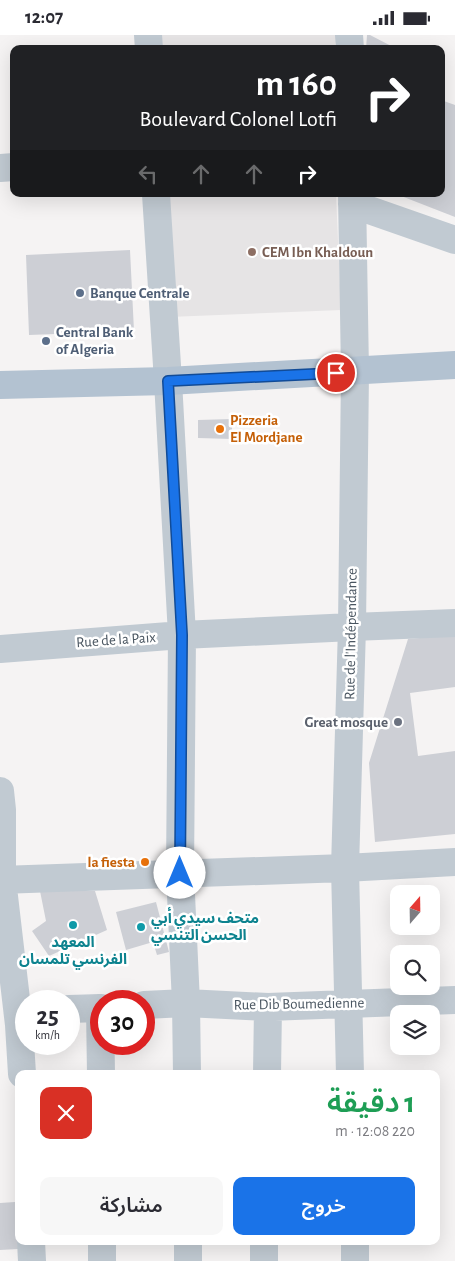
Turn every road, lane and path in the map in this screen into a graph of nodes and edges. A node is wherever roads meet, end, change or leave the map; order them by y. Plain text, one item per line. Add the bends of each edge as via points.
1 (156, 197) edge
2 (352, 199) edge
3 (455, 240) edge
4 (455, 365) edge
5 (355, 372) junction
6 (168, 381) junction
7 (0, 385) edge
8 (455, 623) edge
9 (352, 627) junction
10 (182, 635) junction
11 (0, 649) edge
12 (1, 801) edge
13 (455, 862) edge
14 (345, 868) junction
15 (180, 873) junction
16 (1, 880) edge
17 (18, 990) edge
18 (455, 1000) edge
19 (186, 1003) junction
20 (348, 1003) junction
21 (155, 1004) edge
22 (268, 1007) junction
23 (15, 1031) edge
24 (0, 1046) edge
25 (22, 1055) edge
26 (101, 1055) edge
27 (22, 1070) edge
28 (101, 1070) edge
29 (187, 1070) edge
30 (267, 1070) edge
31 (350, 1070) edge
32 (31, 1245) edge
33 (102, 1245) edge
34 (188, 1245) edge
35 (264, 1245) edge
36 (355, 1245) edge
37 (32, 1261) edge
38 (102, 1261) edge
39 (188, 1261) edge
40 (264, 1261) edge
41 (356, 1261) edge

1 - 6 street
2 - 3 street
2 - 5 street, Rue de l'Indépendance
4 - 5 main road
5 - 6 main road
5 - 9 street, Rue de l'Indépendance
6 - 7 main road
6 - 10 street
8 - 9 street, Rue de la Paix
9 - 10 street, Rue de la Paix
9 - 14 street, Rue de l'Indépendance
10 - 11 street, Rue de la Paix
10 - 15 street
12 - 16 street
13 - 14 street
14 - 15 street
14 - 20 street, Rue de l'Indépendance
15 - 16 street
15 - 19 street
16 - 17 street
18 - 20 street, Rue Dib Boumedienne
19 - 21 street, Rue Dib Boumedienne
19 - 22 street, Rue Dib Boumedienne
19 - 29 street
20 - 22 street, Rue Dib Boumedienne
20 - 31 street, Rue de l'Indépendance
22 - 30 street
23 - 24 street
25 - 27 street
26 - 28 street
32 - 37 street
33 - 38 street
34 - 39 street
35 - 40 street
36 - 41 street

